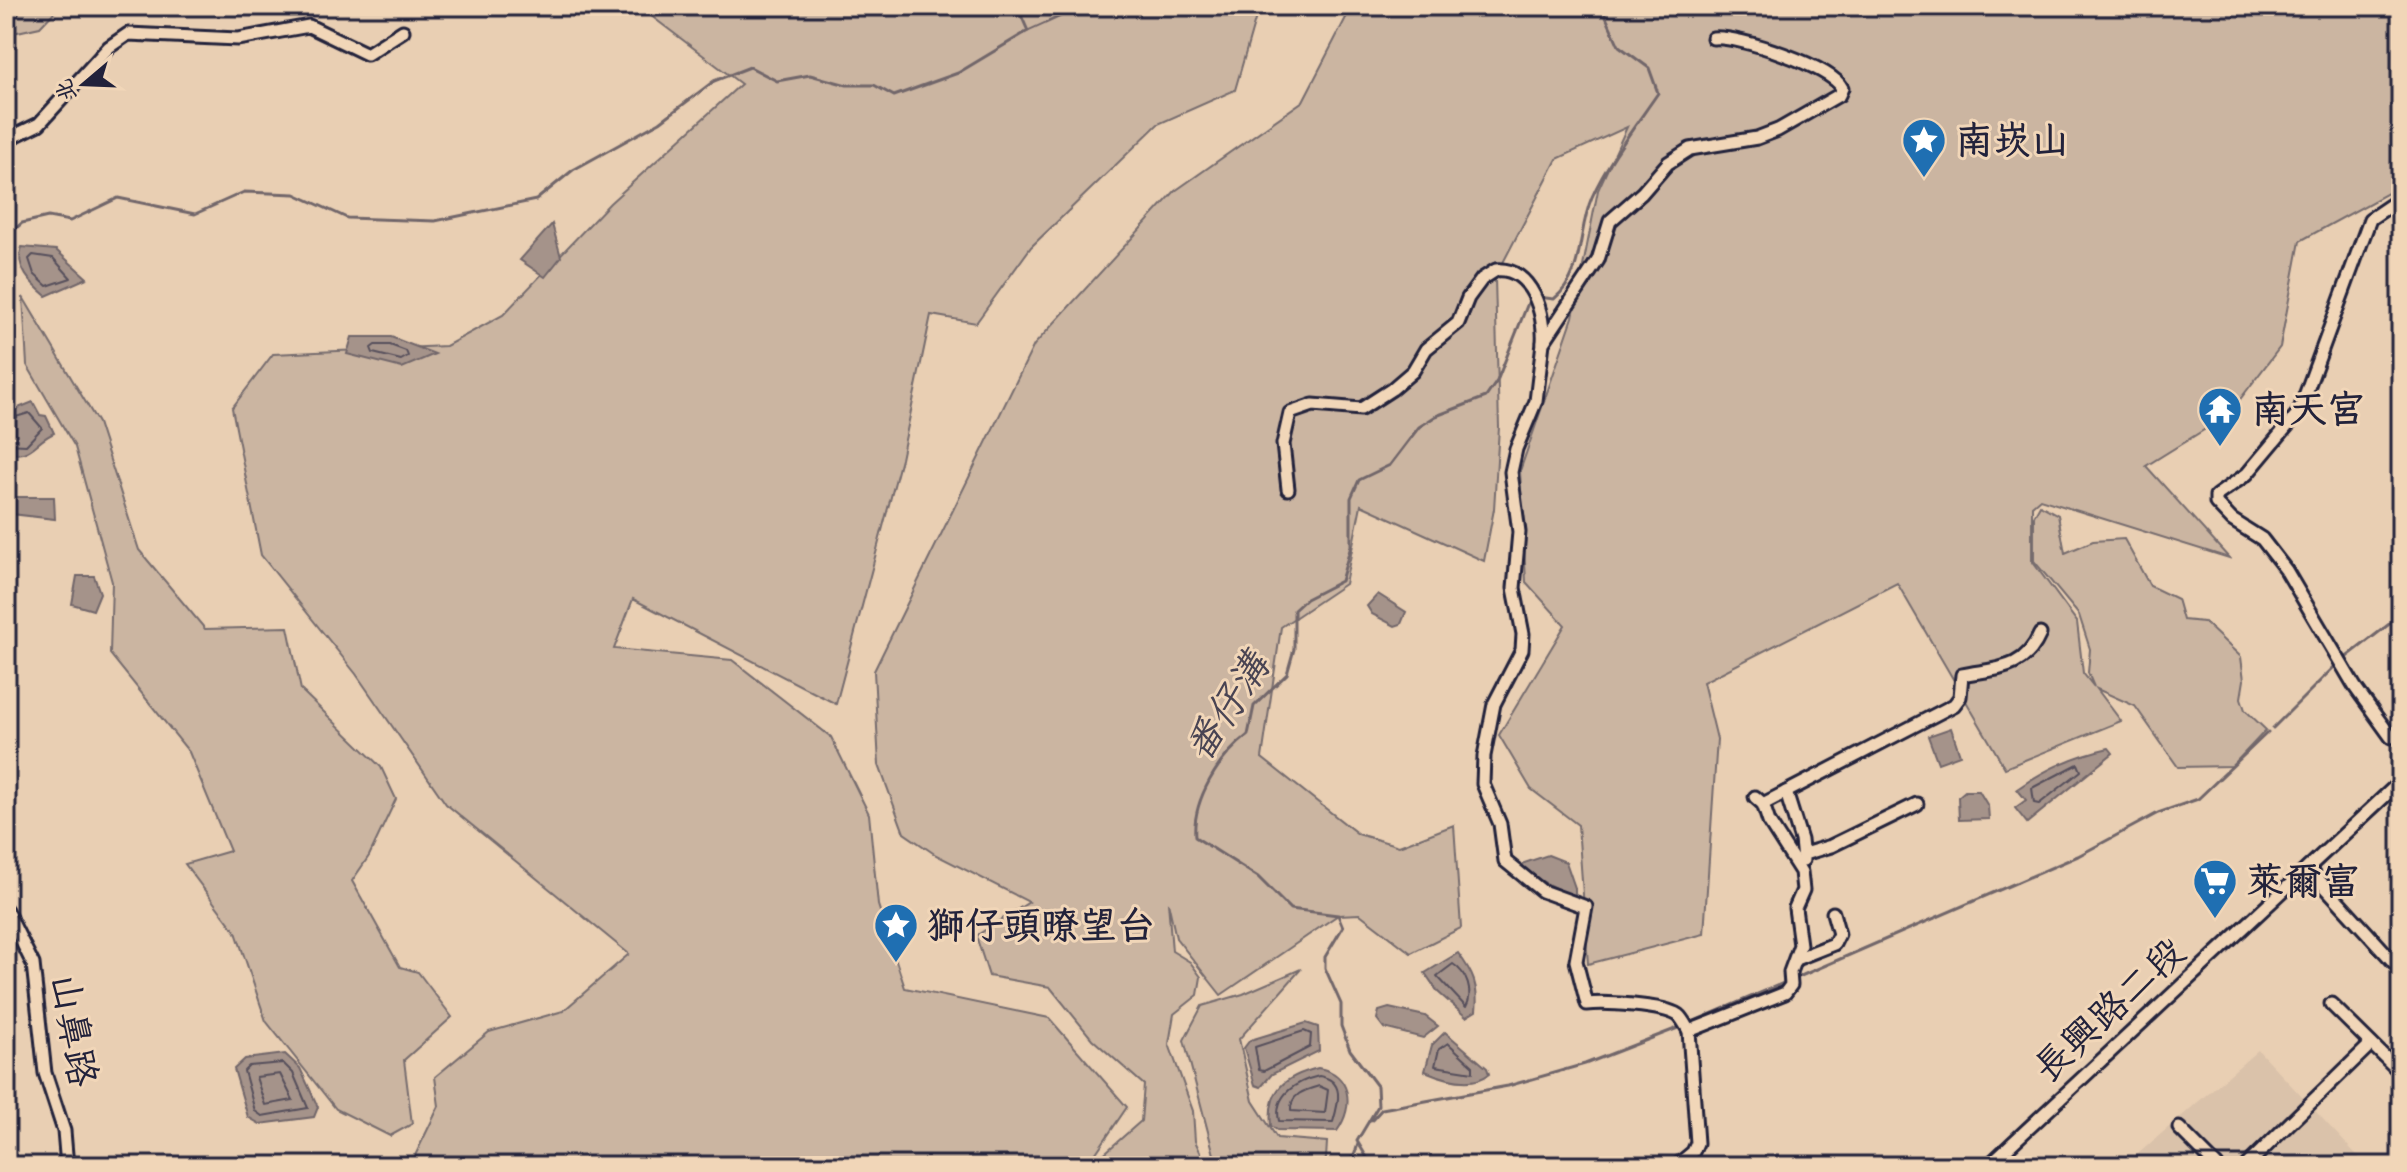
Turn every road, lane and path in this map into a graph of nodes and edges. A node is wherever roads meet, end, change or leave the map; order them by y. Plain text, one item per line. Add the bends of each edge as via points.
1 (403, 31) dead end
2 (1713, 38) dead end
3 (6, 140) edge
4 (2401, 198) edge
5 (1543, 343) junction
6 (1288, 489) dead end
7 (2040, 634) dead end
8 (2391, 737) dead end
9 (2401, 781) edge
10 (1786, 792) junction
11 (1917, 804) dead end
12 (1804, 854) junction
13 (1799, 868) junction
14 (2308, 868) junction
15 (6, 910) edge
16 (1833, 913) dead end
17 (1796, 959) junction
18 (2401, 970) edge
19 (2331, 1004) dead end
20 (1689, 1031) junction
21 (2371, 1044) junction
22 (2401, 1073) edge
23 (2179, 1128) dead end
24 (67, 1166) edge
25 (1676, 1166) edge
26 (1988, 1166) edge
27 (2217, 1166) edge
28 (2246, 1166) edge

1 - 3 street via 367,54 309,26 238,39 128,34 109,47 39,124
2 - 5 street via 1771,48 1828,73 1842,88 1839,95 1778,130 1681,153 1610,221 1598,260
4 - 8 street via 2370,219 2299,412 2247,474 2216,496 2232,520 2262,539 2286,570
5 - 6 street via 1545,319 1531,289 1509,271 1496,270 1468,298 1458,323 1426,349 1413,371 1392,389 1361,409 1313,405 1290,413 1283,444
5 - 20 street via 1536,401 1511,472 1519,532 1514,588 1522,650 1494,704 1483,784 1500,824 1505,861 1542,891 1586,907 1576,961 1587,1004 1662,1010 1678,1015
7 - 10 street via 2032,653 2005,668 1962,675 1954,705
9 - 14 street, 長興路二段
10 - 12 street
10 - 13 street via 1759,800
11 - 12 street
12 - 13 street
13 - 17 street via 1803,890 1795,908 1800,945
14 - 18 street
14 - 26 street, 長興路二段
15 - 24 street, 山鼻路 via 33,964 45,1073 64,1131
16 - 17 street via 1839,934 1834,944
17 - 20 street via 1785,993
19 - 21 street
20 - 25 street via 1697,1143
21 - 22 street
21 - 28 street
23 - 27 street

